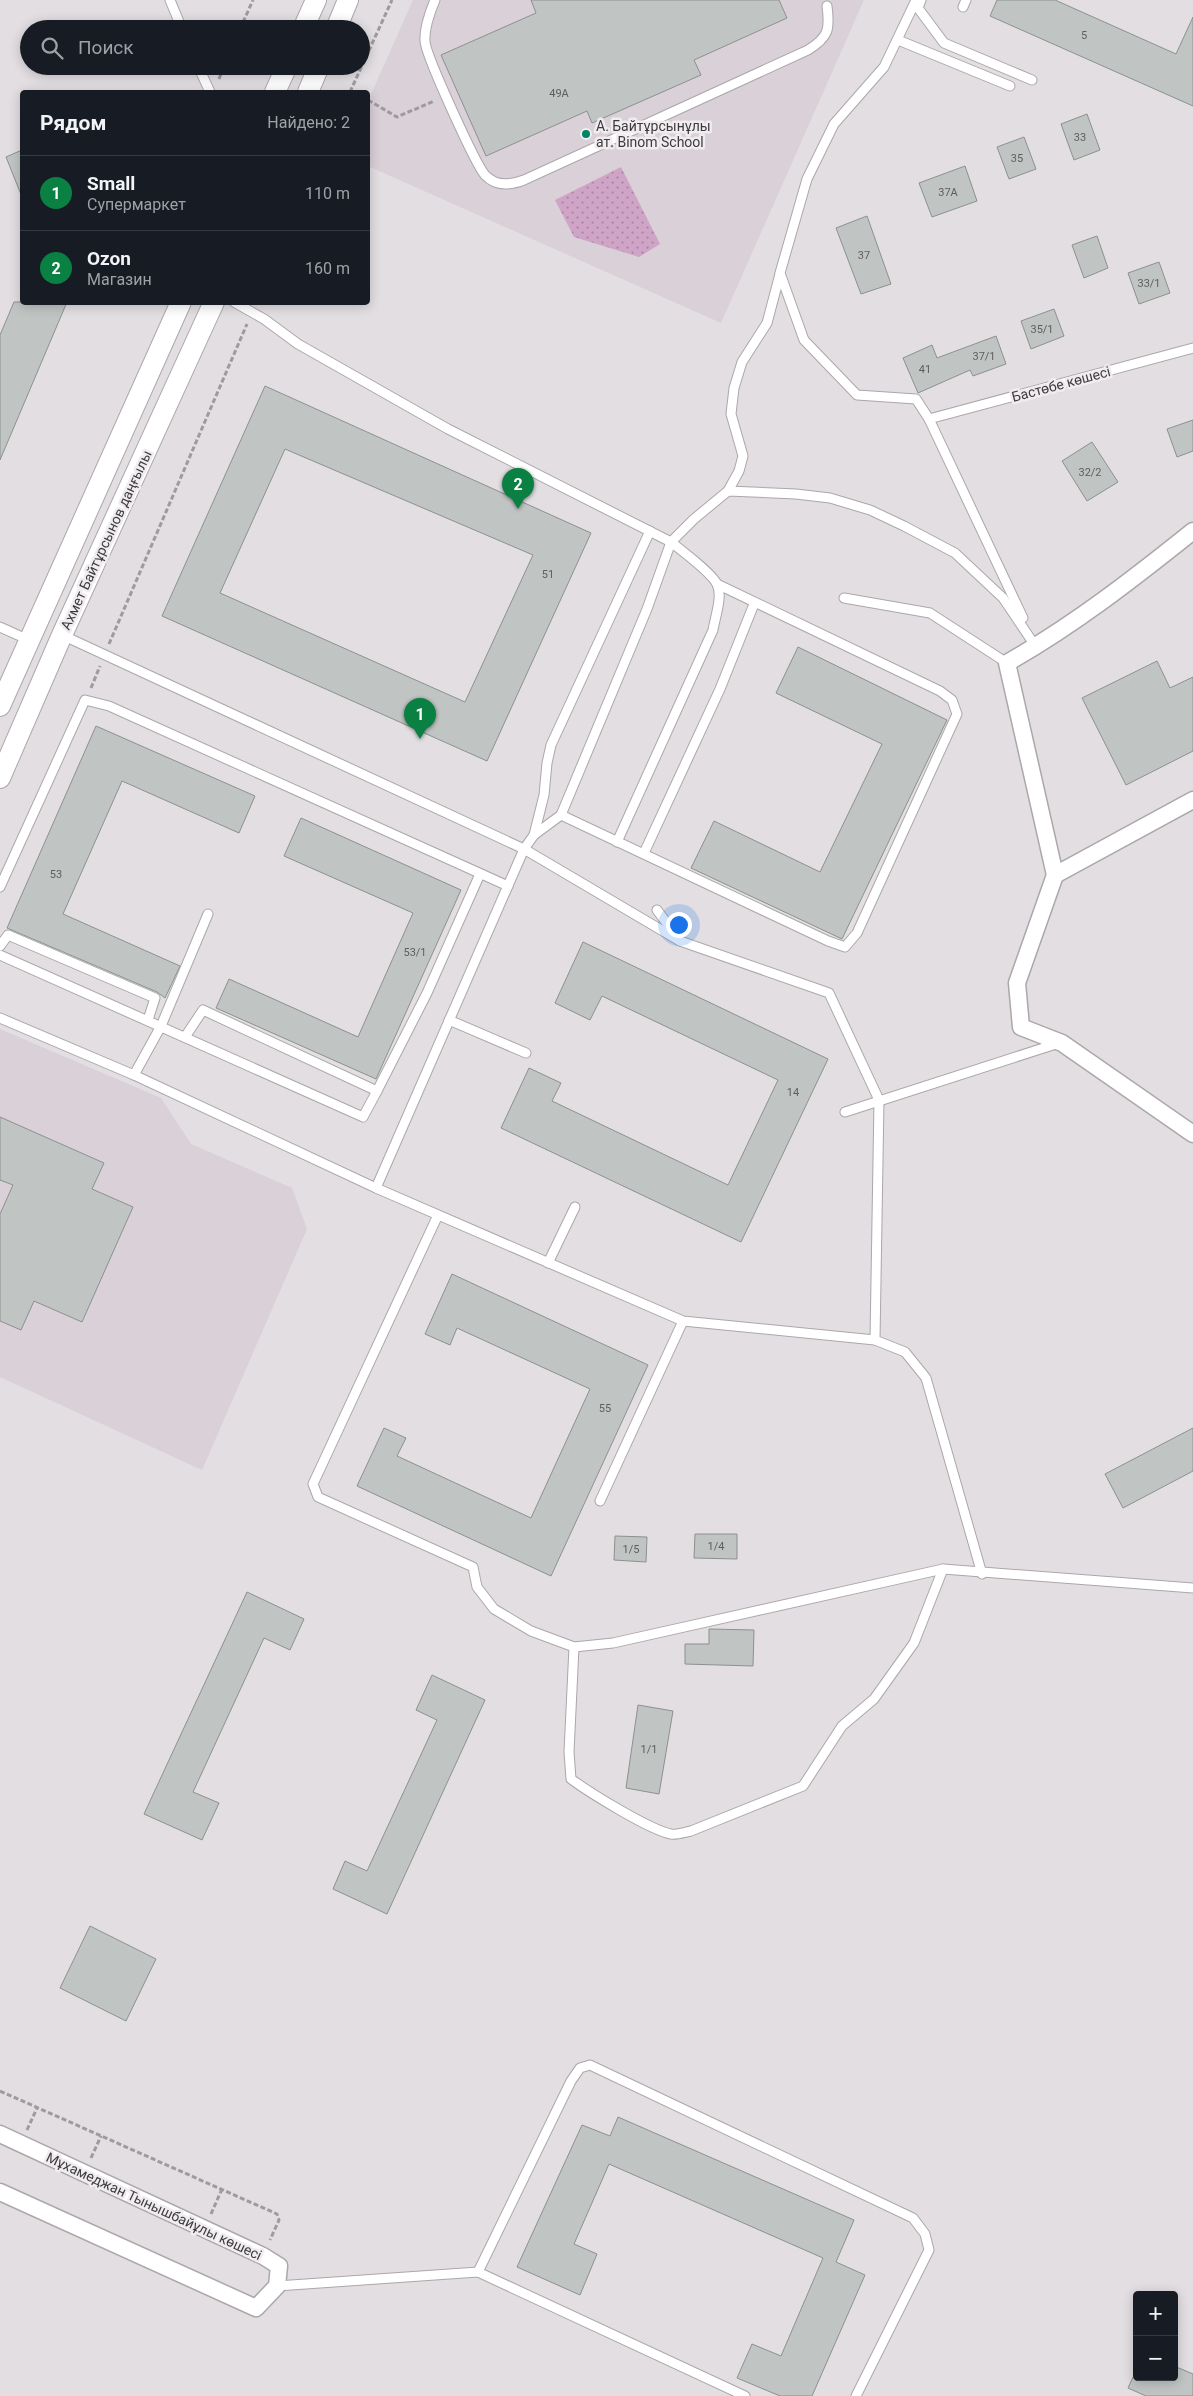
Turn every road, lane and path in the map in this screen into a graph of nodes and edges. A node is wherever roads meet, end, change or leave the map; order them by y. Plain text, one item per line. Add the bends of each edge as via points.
1 (170, 0) edge
2 (253, 0) edge
3 (316, 0) edge
4 (348, 0) edge
5 (392, 0) edge
6 (435, 0) edge
7 (916, 0) edge
8 (921, 0) edge
9 (827, 6) dead end
10 (178, 20) edge
11 (244, 20) edge
12 (308, 20) edge
13 (340, 20) edge
14 (898, 40) junction
15 (370, 51) edge
16 (202, 75) edge
17 (282, 75) edge
18 (315, 75) edge
19 (359, 75) edge
20 (1032, 80) dead end
21 (1010, 86) dead end
22 (209, 90) edge
23 (276, 90) edge
24 (309, 90) edge
25 (353, 90) edge
26 (446, 96) junction
27 (370, 101) edge
28 (780, 274) junction
29 (180, 305) edge
30 (213, 305) edge
31 (239, 305) edge
32 (252, 312) junction
33 (1193, 348) edge
34 (929, 420) junction
35 (728, 491) junction
36 (650, 531) junction
37 (1193, 531) edge
38 (671, 542) junction
39 (717, 584) junction
40 (844, 598) dead end
41 (754, 604) junction
42 (0, 627) edge
43 (62, 635) junction
44 (30, 640) junction
45 (1036, 647) junction
46 (105, 655) junction
47 (1007, 663) junction
48 (86, 700) junction
49 (0, 706) edge
50 (0, 778) edge
51 (1193, 800) edge
52 (561, 815) junction
53 (534, 835) junction
54 (617, 842) junction
55 (524, 849) junction
56 (644, 853) junction
57 (480, 874) junction
58 (1055, 874) junction
59 (508, 886) junction
60 (0, 887) edge
61 (657, 910) dead end
62 (208, 914) dead end
63 (680, 941) junction
64 (0, 946) edge
65 (0, 955) edge
66 (0, 1018) edge
67 (148, 1020) junction
68 (449, 1020) junction
69 (161, 1026) junction
70 (185, 1037) junction
71 (1062, 1042) junction
72 (526, 1053) dead end
73 (134, 1075) junction
74 (376, 1091) junction
75 (879, 1100) junction
76 (845, 1112) dead end
77 (1193, 1134) edge
78 (376, 1188) junction
79 (575, 1207) dead end
80 (438, 1216) junction
81 (548, 1263) junction
82 (683, 1321) junction
83 (875, 1340) junction
84 (600, 1501) dead end
85 (943, 1569) junction
86 (982, 1574) junction
87 (1193, 1588) edge
88 (574, 1647) junction
89 (0, 2091) edge
90 (37, 2108) junction
91 (0, 2134) edge
92 (101, 2136) junction
93 (22, 2144) junction
94 (84, 2173) junction
95 (222, 2189) junction
96 (0, 2192) edge
97 (204, 2228) junction
98 (263, 2256) junction
99 (478, 2272) junction
100 (277, 2286) junction
101 (745, 2396) edge
102 (856, 2396) edge

1 - 10 lane
2 - 11 path
3 - 12 street
4 - 13 street
5 - 15 path
6 - 26 lane via 425,42
7 - 14 lane
8 - 20 lane via 918,8 944,43
9 - 26 lane via 829,25 822,42 808,50 509,185 485,175
14 - 21 lane
14 - 28 lane via 884,67 834,124 807,179
16 - 22 lane
17 - 23 street
18 - 24 street
19 - 25 path
26 - 27 path via 397,117
28 - 34 lane via 804,340 858,395 916,399
28 - 35 lane via 767,323 742,362 734,388 731,414 743,456
29 - 44 street, Ахмет Байтұрсынов даңғылы
30 - 43 street, Ахмет Байтұрсынов даңғылы
31 - 32 lane
32 - 36 lane via 298,344 448,429
32 - 46 path
33 - 34 lane, Бастөбе көшесі
34 - 45 lane
35 - 38 lane
35 - 45 lane via 830,498 870,510 904,526 955,553 1003,598
36 - 38 lane
36 - 53 lane via 551,745
37 - 45 street via 1108,599
38 - 39 lane
38 - 52 lane via 647,609
39 - 41 lane
39 - 54 lane via 718,602 713,630
40 - 47 lane via 930,613
41 - 56 lane via 720,689
41 - 56 lane via 940,691 952,700 957,714 858,933 845,947
42 - 44 lane
43 - 46 lane
43 - 50 street, Ахмет Байтұрсынов даңғылы
44 - 49 street, Ахмет Байтұрсынов даңғылы
45 - 47 street
46 - 48 path
46 - 55 lane
47 - 58 street
48 - 57 lane via 109,706
48 - 60 lane
51 - 58 street
52 - 53 lane
52 - 54 lane
53 - 55 lane
54 - 56 lane
55 - 59 lane
55 - 63 lane
57 - 59 lane
57 - 74 lane via 427,993
58 - 71 street via 1017,983 1022,1027
59 - 68 lane
61 - 63 lane
62 - 69 lane
63 - 75 lane via 829,993
64 - 67 lane via 8,935 155,998
65 - 67 lane
66 - 73 lane
67 - 69 lane
68 - 72 lane
68 - 78 lane
69 - 70 lane
69 - 73 lane
70 - 74 lane via 203,1010
70 - 74 lane via 363,1117
71 - 75 lane
71 - 77 street
73 - 78 lane
75 - 76 lane
75 - 83 lane
78 - 80 lane
79 - 81 lane
80 - 81 lane
80 - 88 lane via 313,1484 318,1497 332,1505 473,1567 477,1587 494,1609 531,1631
81 - 82 lane
82 - 83 lane
82 - 84 lane
83 - 86 lane via 905,1352 926,1378
85 - 86 lane
85 - 88 lane via 613,1643
85 - 88 lane via 914,1643 874,1699 842,1726 803,1786 691,1831 672,1834 653,1826 589,1793 572,1779 569,1752
86 - 87 lane
89 - 90 path
90 - 92 path
90 - 93 path
91 - 93 street, Мұхамеджан Тынышбайұлы көшесі
92 - 94 path
92 - 95 path
93 - 94 street, Мұхамеджан Тынышбайұлы көшесі
94 - 97 street, Мұхамеджан Тынышбайұлы көшесі
95 - 97 path
95 - 98 path via 277,2214 279,2220
96 - 100 street via 256,2308
97 - 98 street, Мұхамеджан Тынышбайұлы көшесі
98 - 100 street, Мұхамеджан Тынышбайұлы көшесі via 279,2266
99 - 100 lane
99 - 101 lane
99 - 102 lane via 571,2081 580,2068 590,2065 913,2218 925,2234 929,2250

